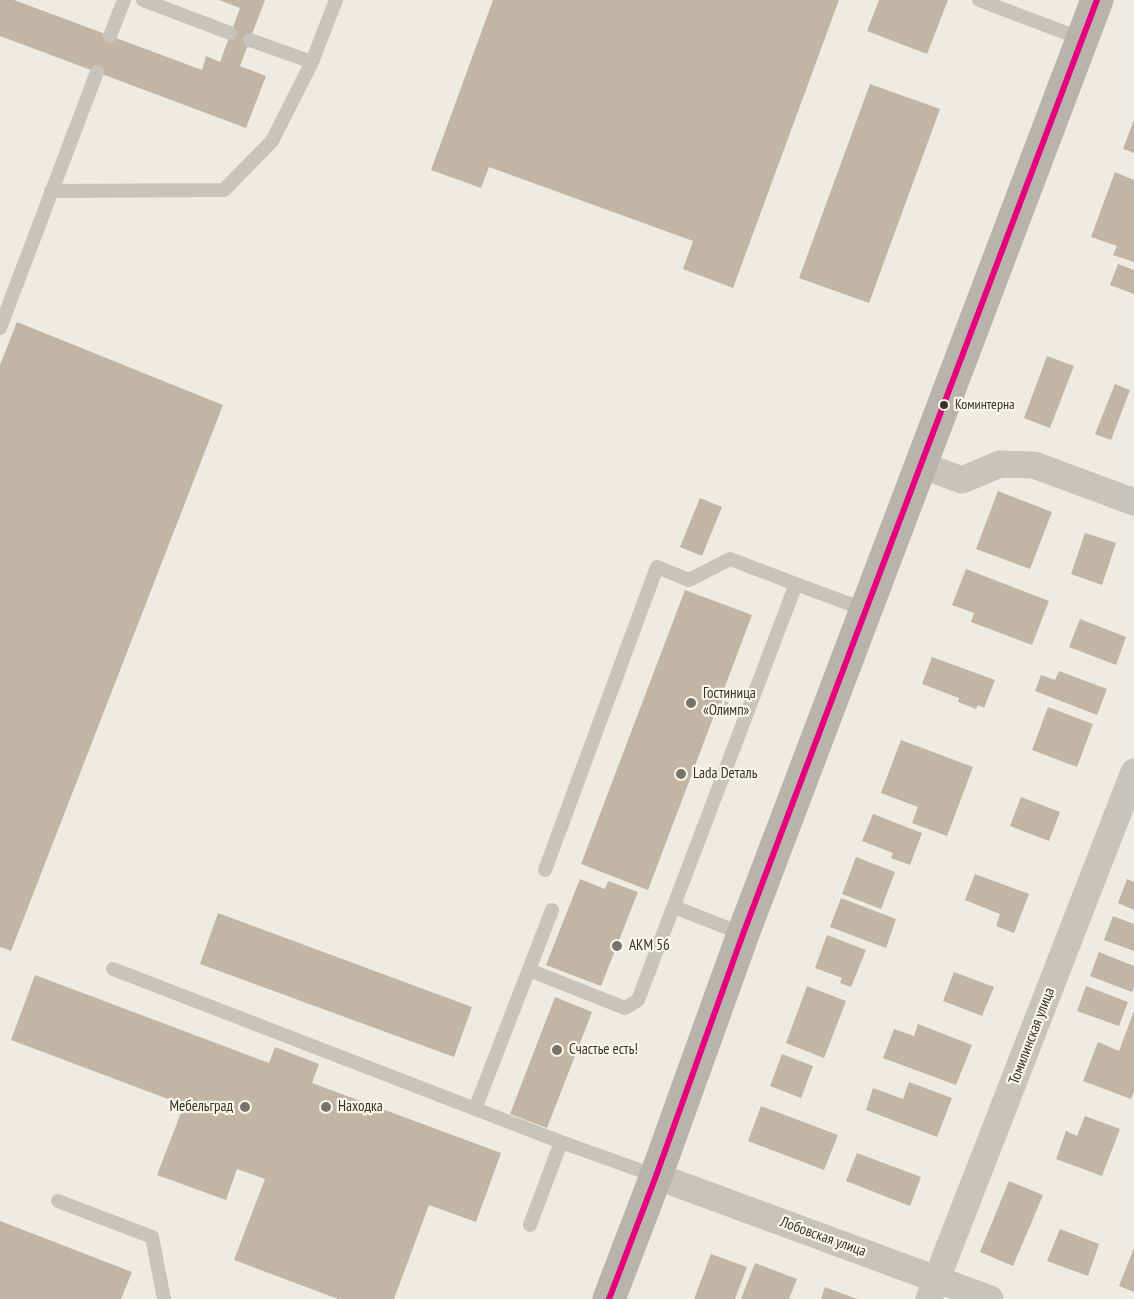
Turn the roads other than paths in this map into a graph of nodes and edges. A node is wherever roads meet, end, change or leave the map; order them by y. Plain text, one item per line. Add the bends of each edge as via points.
1 (124, 0) edge
2 (143, 0) edge
3 (336, 0) edge
4 (979, 0) edge
5 (1096, 0) edge
6 (231, 33) dead end
7 (110, 36) dead end
8 (1082, 39) junction
9 (250, 40) dead end
10 (312, 63) junction
11 (97, 72) dead end
12 (51, 191) junction
13 (0, 328) edge
14 (921, 465) junction
15 (1134, 502) edge
16 (796, 584) junction
17 (866, 610) junction
18 (1134, 772) edge
19 (545, 870) dead end
20 (674, 907) junction
21 (552, 910) dead end
22 (743, 934) junction
23 (113, 969) dead end
24 (529, 970) junction
25 (476, 1109) junction
26 (561, 1142) junction
27 (656, 1176) junction
28 (58, 1201) dead end
29 (530, 1225) dead end
30 (933, 1289) edge
31 (164, 1299) edge
32 (609, 1299) edge
33 (990, 1299) edge

1 - 7 lane
2 - 6 lane
3 - 10 lane
4 - 8 lane
5 - 8 main road
8 - 14 main road
9 - 10 lane
10 - 12 lane via 272,141 224,190
11 - 12 lane
12 - 13 lane
14 - 15 street via 962,480 999,464 1034,465
14 - 17 main road
16 - 17 lane
16 - 19 lane via 730,559 690,580 657,567
16 - 20 lane
17 - 22 main road
18 - 30 street, Томилинская улица
20 - 22 lane
20 - 24 lane via 638,1000 625,1008
21 - 24 lane
22 - 27 main road
23 - 25 lane
24 - 25 lane
25 - 26 lane
26 - 27 lane
26 - 29 lane
27 - 30 street, Лобовская улица
27 - 32 main road
28 - 31 lane via 152,1237
30 - 33 street, Лобовская улица

